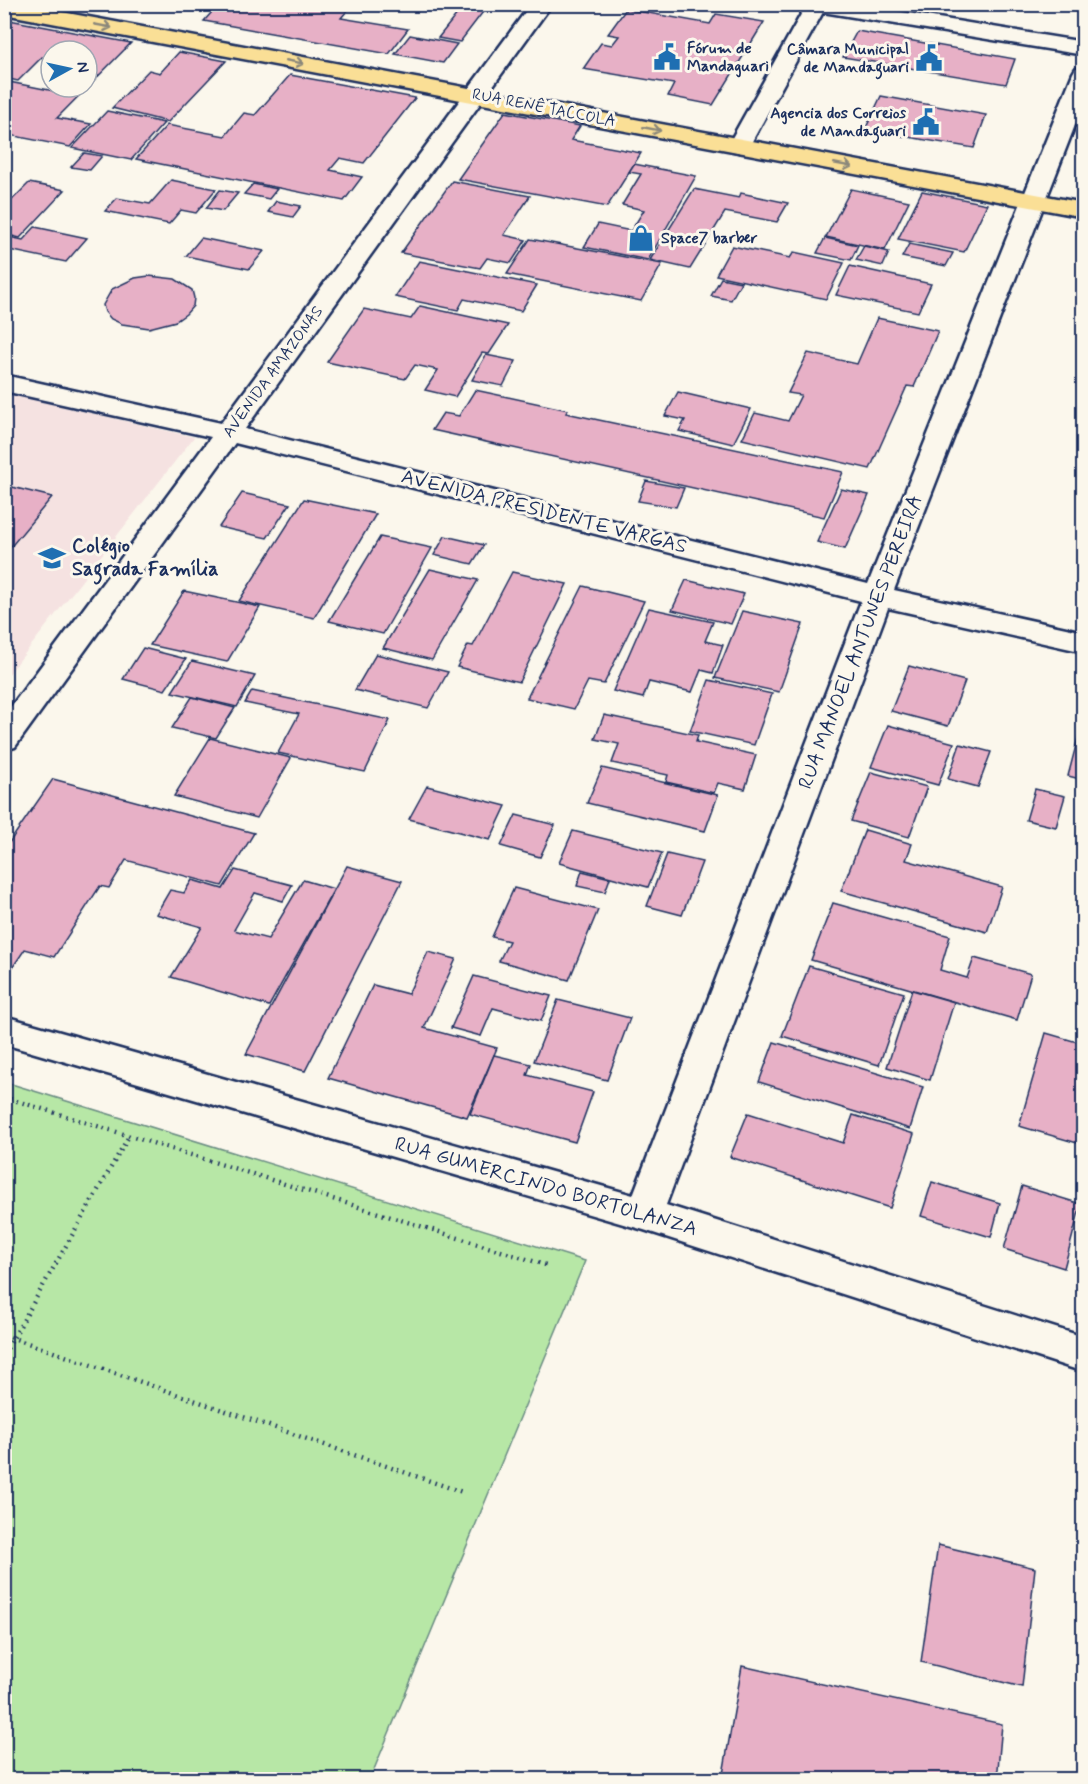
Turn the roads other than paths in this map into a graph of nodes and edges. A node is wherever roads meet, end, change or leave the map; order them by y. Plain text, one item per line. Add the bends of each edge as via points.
1 (542, 4) edge
2 (815, 5) edge
3 (4, 8) edge
4 (1083, 49) edge
5 (1083, 73) edge
6 (475, 95) junction
7 (738, 145) junction
8 (1031, 201) junction
9 (1083, 210) edge
10 (4, 382) edge
11 (229, 433) junction
12 (878, 596) junction
13 (1083, 642) edge
14 (4, 739) edge
15 (4, 1029) edge
16 (644, 1214) junction
17 (1083, 1355) edge

1 - 6 street, AVENIDA AMAZONAS
2 - 4 street
2 - 7 street
3 -> 6 main road, RUA RENÊ TACCOLA
5 - 8 street, RUA MANOEL ANTUNES PEREIRA
6 -> 7 main road, RUA RENÊ TACCOLA
6 - 11 street, AVENIDA AMAZONAS
7 -> 8 main road, RUA RENÊ TACCOLA
8 - 9 main road, RUA RENÊ TACCOLA
8 - 12 street, RUA MANOEL ANTUNES PEREIRA
10 - 11 street, AVENIDA PRESIDENTE VARGAS
11 - 12 street, AVENIDA PRESIDENTE VARGAS
11 - 14 street, AVENIDA AMAZONAS
12 - 13 street, AVENIDA PRESIDENTE VARGAS
12 - 16 street, RUA MANOEL ANTUNES PEREIRA
15 - 16 street, RUA GUMERCINDO BORTOLANZA
16 - 17 street, RUA GUMERCINDO BORTOLANZA

